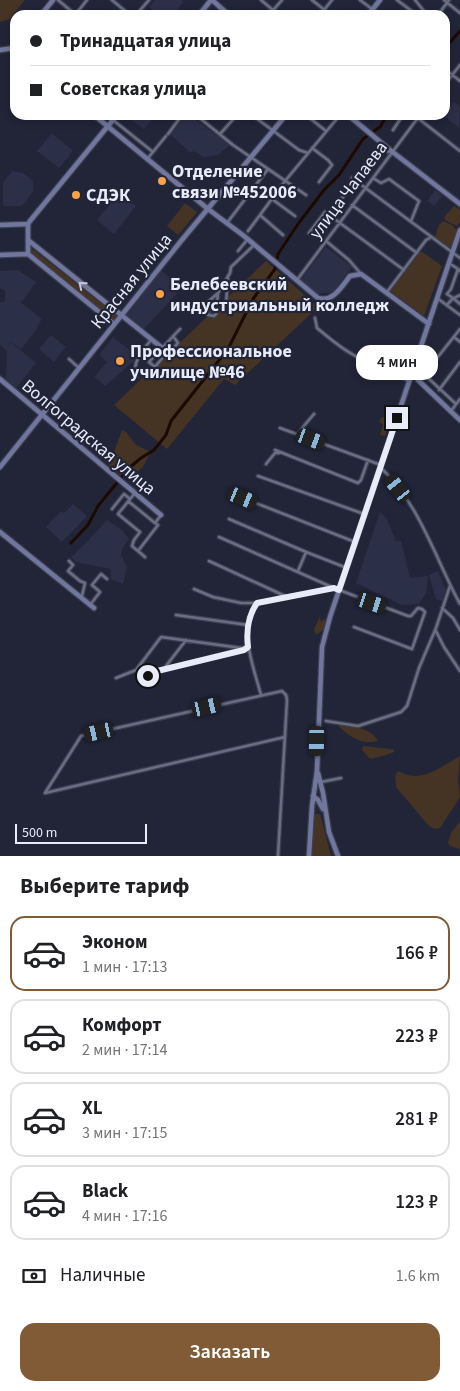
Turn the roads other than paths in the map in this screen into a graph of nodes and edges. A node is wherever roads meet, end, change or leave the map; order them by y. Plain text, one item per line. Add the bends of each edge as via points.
1 (53, 0) edge
2 (58, 0) edge
3 (87, 0) edge
4 (112, 0) edge
5 (149, 0) edge
6 (212, 0) edge
7 (261, 0) edge
8 (282, 0) edge
9 (312, 0) edge
10 (332, 0) edge
11 (361, 0) edge
12 (380, 0) edge
13 (397, 0) edge
14 (414, 0) edge
15 (444, 0) edge
16 (448, 1) edge
17 (372, 9) joint
18 (45, 10) edge
19 (69, 10) edge
20 (79, 10) edge
21 (124, 10) edge
22 (140, 10) edge
23 (203, 10) edge
24 (223, 10) edge
25 (273, 10) joint
26 (325, 10) joint
27 (410, 10) edge
28 (424, 10) edge
29 (460, 13) edge
30 (460, 65) edge
31 (452, 75) junction
32 (450, 78) edge
33 (460, 81) edge
34 (100, 120) edge
35 (114, 120) joint
36 (178, 120) edge
37 (202, 120) edge
38 (233, 120) edge
39 (259, 120) edge
40 (282, 120) edge
41 (312, 120) edge
42 (336, 120) edge
43 (354, 120) edge
44 (400, 120) edge
45 (416, 120) joint
46 (108, 126) junction
47 (393, 130) dead end
48 (273, 131) junction
49 (326, 131) junction
50 (220, 134) junction
51 (312, 148) junction
52 (391, 151) junction
53 (460, 151) edge
54 (153, 152) junction
55 (308, 153) junction
56 (251, 157) junction
57 (147, 159) junction
58 (268, 169) junction
59 (363, 169) dead end
60 (352, 178) dead end
61 (373, 178) junction
62 (285, 181) junction
63 (319, 182) dead end
64 (366, 187) junction
65 (345, 194) dead end
66 (306, 195) dead end
67 (272, 198) junction
68 (460, 204) edge
69 (352, 206) junction
70 (208, 209) junction
71 (260, 215) junction
72 (295, 216) dead end
73 (333, 217) junction
74 (411, 221) junction
75 (339, 222) junction
76 (227, 223) junction
77 (28, 224) junction
78 (0, 225) edge
79 (248, 231) dead end
80 (309, 233) dead end
81 (460, 233) edge
82 (283, 235) dead end
83 (431, 238) junction
84 (28, 240) junction
85 (247, 240) junction
86 (326, 241) junction
87 (254, 245) junction
88 (238, 251) dead end
89 (452, 252) junction
90 (417, 253) junction
91 (28, 254) junction
92 (0, 255) edge
93 (460, 258) edge
94 (452, 265) dead end
95 (404, 270) junction
96 (459, 270) edge
97 (361, 274) junction
98 (229, 275) junction
99 (296, 281) junction
100 (218, 293) junction
101 (386, 293) junction
102 (460, 295) edge
103 (437, 298) junction
104 (453, 298) junction
105 (460, 304) edge
106 (447, 305) junction
107 (217, 308) junction
108 (460, 315) edge
109 (121, 316) junction
110 (315, 318) dead end
111 (114, 324) junction
112 (429, 324) junction
113 (180, 329) dead end
114 (460, 329) edge
115 (173, 336) junction
116 (454, 337) junction
117 (152, 339) junction
118 (460, 342) edge
119 (161, 347) junction
120 (69, 359) dead end
121 (460, 362) edge
122 (414, 367) junction
123 (79, 368) junction
124 (136, 377) dead end
125 (0, 379) edge
126 (418, 380) junction
127 (408, 383) junction
128 (439, 390) junction
129 (460, 399) edge
130 (456, 404) junction
131 (451, 412) junction
132 (314, 414) dead end
133 (41, 415) junction
134 (460, 420) edge
135 (280, 428) dead end
136 (297, 434) junction
137 (275, 450) dead end
138 (280, 452) junction
139 (368, 460) junction
140 (266, 464) dead end
141 (381, 466) junction
142 (0, 467) edge
143 (258, 476) dead end
144 (135, 494) junction
145 (243, 498) dead end
146 (129, 500) junction
147 (112, 509) dead end
148 (364, 514) junction
149 (161, 515) joint
150 (229, 519) dead end
151 (155, 523) junction
152 (0, 532) edge
153 (220, 537) dead end
154 (355, 542) junction
155 (138, 551) junction
156 (306, 552) junction
157 (144, 556) dead end
158 (69, 561) dead end
159 (209, 561) dead end
160 (347, 568) junction
161 (298, 571) junction
162 (107, 579) dead end
163 (450, 586) junction
164 (194, 589) dead end
165 (336, 589) junction
166 (285, 597) junction
167 (81, 598) junction
168 (257, 603) junction
169 (460, 604) edge
170 (92, 606) joint
171 (442, 608) junction
172 (176, 615) dead end
173 (248, 625) junction
174 (354, 627) dead end
175 (436, 630) junction
176 (460, 630) edge
177 (186, 640) junction
178 (248, 647) junction
179 (166, 668) junction
180 (460, 671) edge
181 (148, 676) dead end
182 (116, 678) dead end
183 (261, 694) junction
184 (326, 721) dead end
185 (285, 737) junction
186 (317, 771) junction
187 (341, 778) dead end
188 (320, 782) junction
189 (313, 794) junction
190 (323, 794) junction
191 (318, 800) junction
192 (312, 806) junction
193 (326, 817) junction
194 (278, 856) edge
195 (309, 856) edge
196 (338, 856) edge

1 - 18 street
2 - 19 street
3 - 20 street
4 - 21 street
5 - 22 street
6 - 23 street
6 - 24 street
7 - 25 street
8 - 25 street
9 - 26 street
10 - 26 street
11 - 17 street
12 - 17 street
13 - 27 street
14 - 28 street
15 - 16 street
16 - 29 street
30 - 31 street
31 - 32 street
31 - 33 street
34 - 46 street
35 - 46 street
35 - 54 street
36 - 54 street
37 - 50 street
38 - 50 street
39 - 48 street
40 - 48 street, Красная улица
41 - 49 street
42 - 49 street
43 - 52 street
44 - 47 street
45 - 52 street, улица Чапаева
45 - 53 street
46 - 57 street
46 - 77 street
48 - 55 street
48 - 56 street, Красная улица
49 - 51 street
50 - 56 street
51 - 55 street
51 - 63 street via 332,165
52 - 59 street via 381,148
52 - 61 street, улица Чапаева
52 - 68 street
54 - 57 street
55 - 62 street
56 - 58 street
56 - 70 street, Красная улица
57 - 70 street
58 - 62 street
58 - 76 street
60 - 64 street
61 - 64 street, улица Чапаева
61 - 74 street via 381,183 389,179 419,201
62 - 66 street
62 - 67 street
64 - 69 street, улица Чапаева
64 - 74 street
65 - 73 street via 332,212
67 - 71 street
67 - 72 street
69 - 75 street, улица Чапаева
69 - 90 street
70 - 76 street
70 - 109 street, Красная улица
71 - 79 street
71 - 82 street
73 - 75 street
73 - 80 street via 325,212
74 - 83 street
75 - 86 street, улица Чапаева
75 - 95 street
76 - 85 street
77 - 78 street
77 - 84 street
81 - 89 street
83 - 89 street
83 - 90 street
84 - 91 street
109 -> 84 street
85 - 87 street
85 - 88 street
86 - 97 street
86 - 99 street, улица Чапаева
87 - 98 street via 231,268
87 - 99 street
89 - 93 street
89 - 103 street
90 - 95 street
91 - 92 street
91 - 111 street
94 - 96 street
95 - 101 street
96 - 104 street via 447,294
97 - 99 street via 350,276 335,294 325,300
97 - 101 street
98 - 100 street
98 - 107 street via 226,305
100 - 107 street
100 - 107 street via 209,301 208,315 214,316
101 - 112 street
102 - 104 street
103 - 106 street
103 - 112 street
104 - 105 street
104 - 106 street
106 - 108 street
109 - 111 street, Красная улица
109 - 117 street
110 - 127 street via 317,328 351,354 390,371
111 - 123 street, Красная улица
112 - 122 street
113 - 115 street
114 - 116 street
115 - 119 street
115 - 119 street via 178,343 155,367 149,362
116 - 118 street
116 - 128 street via 426,372 427,378
117 - 119 street
117 - 124 street via 137,360
120 - 123 street
121 - 128 street
122 - 126 street
122 - 127 street
123 - 133 street, Красная улица
125 - 133 street, Волгоградская улица
126 - 127 street
126 - 131 street
127 - 141 street
128 - 130 street
129 - 130 street
130 - 131 street
131 - 134 street
132 - 136 street
133 - 142 street, Красная улица
133 - 144 street, Волгоградская улица
135 - 136 street
136 - 139 street
137 - 138 street
138 - 139 street via 358,483
138 - 140 street
139 - 141 street
141 - 148 street
141 - 163 street via 421,522
143 - 148 street
144 - 146 street
144 - 149 street, Волгоградская улица
145 - 154 street
146 - 147 street via 124,494
146 - 151 street
146 - 155 street via 118,514 140,532 132,546
148 - 154 street
149 - 151 street
150 - 156 street
151 - 155 street via 158,526
152 - 167 street
153 - 161 street
154 - 160 street
155 - 157 street
156 - 160 street
156 - 161 street
158 - 167 street via 73,565 68,571 85,583
159 - 166 street
160 - 165 street
161 - 165 street
162 - 170 street via 102,574 92,585 100,592
163 - 169 street
163 - 171 street
164 - 168 street via 213,597
165 - 166 street
165 - 174 street via 408,616 418,608 425,612 412,649
165 - 186 street via 322,647
166 - 168 street
167 - 170 street
168 - 173 street
171 - 175 street
171 - 176 street
172 - 173 street
173 - 178 street
175 - 180 street
175 - 184 street via 419,668 408,706 401,712 358,726
177 - 178 street
177 - 179 street
177 - 182 street via 161,637 136,670
178 - 179 street
178 - 183 street
179 - 181 street
183 - 185 street via 282,691 286,695
183 - 185 street via 81,736 45,793
185 - 194 street
186 - 188 street
186 - 189 street
187 - 188 street
188 - 190 street
189 - 190 street via 318,790
189 - 191 street
189 - 192 street
190 - 191 street
190 - 193 street
191 - 192 street
191 - 193 street
192 - 195 street
193 - 196 street

